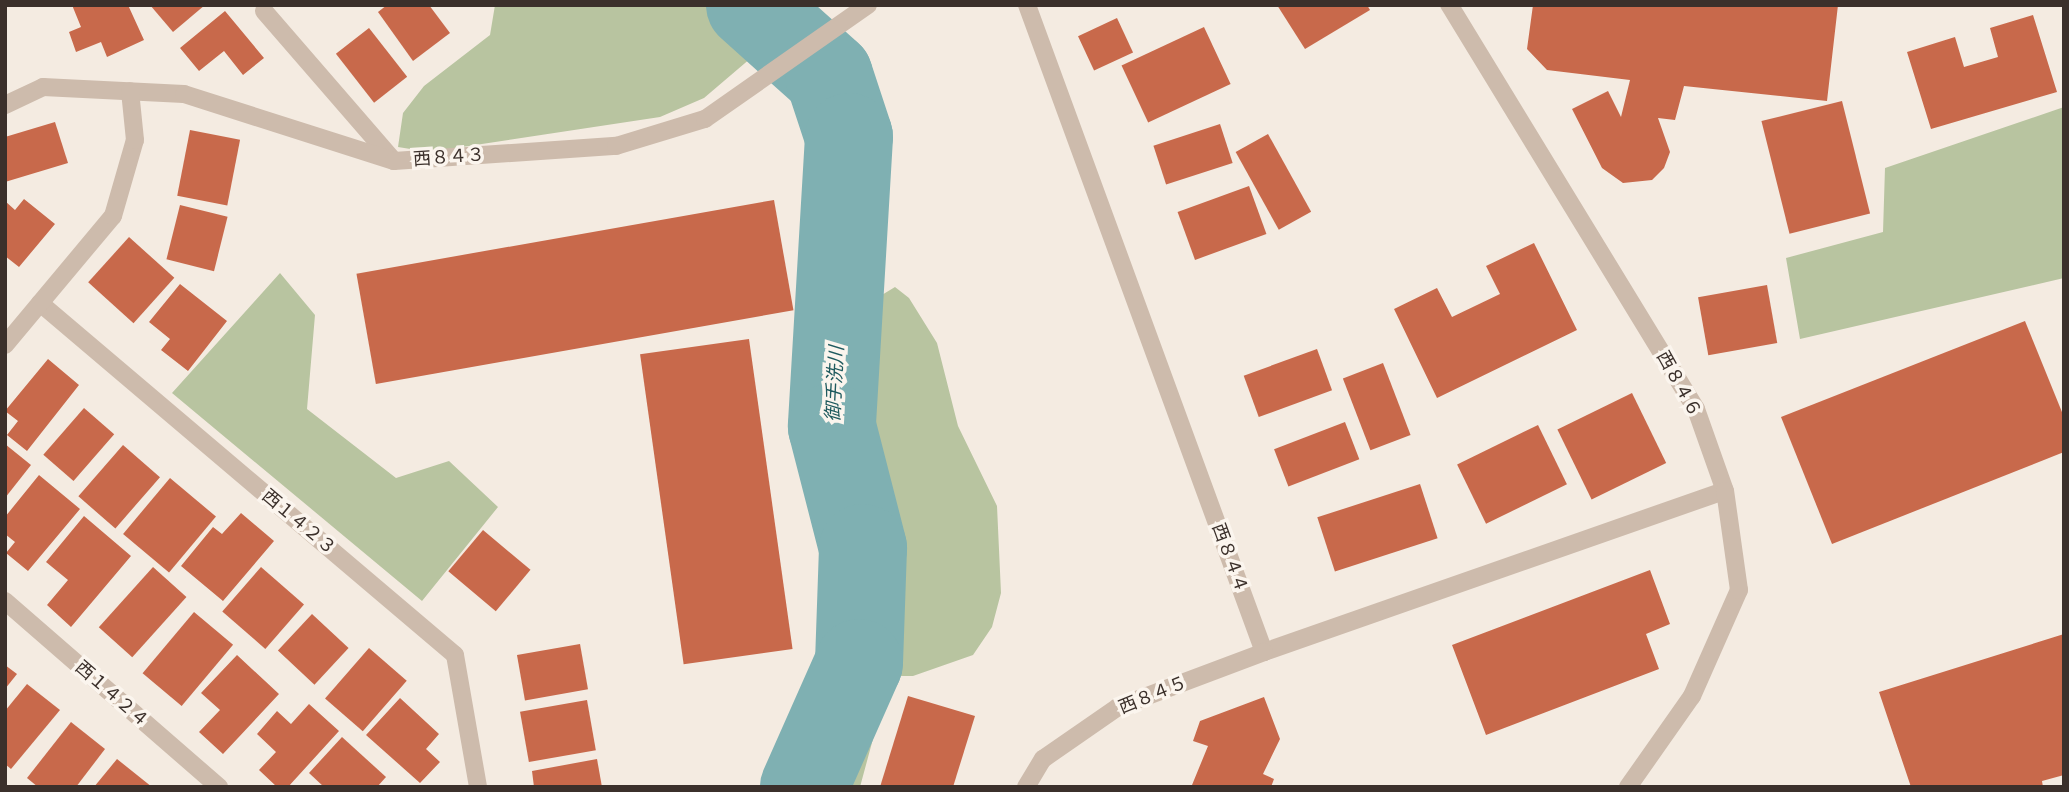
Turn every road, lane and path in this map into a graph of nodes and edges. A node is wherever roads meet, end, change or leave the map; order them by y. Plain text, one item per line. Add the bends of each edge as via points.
1 (868, 5) edge
2 (1027, 5) edge
3 (1449, 5) edge
4 (264, 11) dead end
5 (130, 91) junction
6 (5, 105) edge
7 (394, 161) junction
8 (40, 303) junction
9 (5, 345) edge
10 (1725, 491) junction
11 (5, 601) edge
12 (1264, 652) junction
13 (219, 787) edge
14 (478, 787) edge
15 (1026, 787) edge
16 (1628, 787) edge

1 - 7 street, 西８４３ via 705,119 616,146
2 - 12 street, 西８４４
3 - 10 street, 西８４６ via 1696,409
4 - 7 street
5 - 6 street, 西８４３ via 43,86
5 - 7 street, 西８４３ via 184,94
5 - 8 street via 135,140 113,216
8 - 9 street
8 - 14 street, 西１４２３ via 455,655
10 - 12 street
10 - 16 street, 西８４６ via 1739,590 1692,696
11 - 13 street, 西１４２４
12 - 15 street, 西８４５ via 1118,707 1043,759

